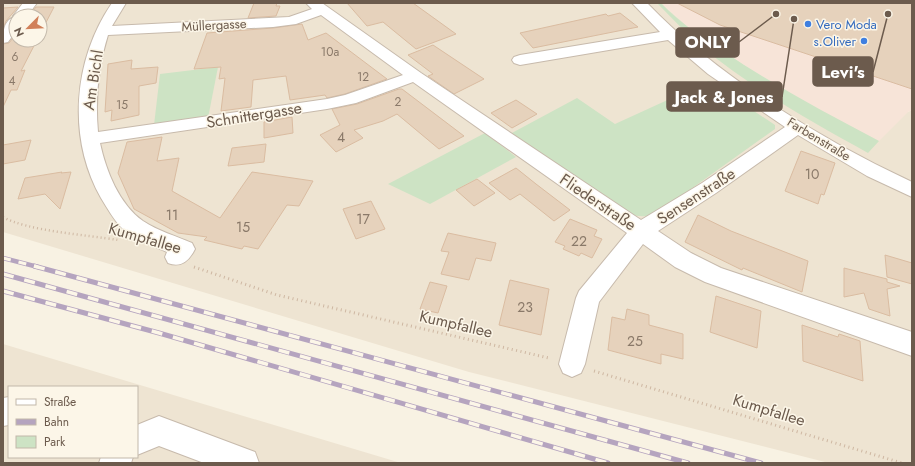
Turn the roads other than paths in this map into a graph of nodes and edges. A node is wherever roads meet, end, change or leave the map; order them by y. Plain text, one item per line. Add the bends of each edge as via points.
1 (119, 3) edge
2 (639, 3) edge
3 (318, 7) edge
4 (103, 31) junction
5 (670, 35) junction
6 (520, 60) dead end
7 (414, 76) junction
8 (797, 127) junction
9 (89, 139) junction
10 (912, 190) edge
11 (642, 231) junction
12 (176, 257) road end
13 (912, 344) edge
14 (572, 364) road end
15 (138, 440) edge
16 (244, 463) edge

1 - 4 street, Am Bichl
2 - 5 street, Farbenstraße
3 - 4 street, Müllergasse via 291,21
3 - 7 street, Fliederstraße
4 - 9 street, Am Bichl via 88,91
5 - 6 street
5 - 8 street, Farbenstraße via 707,66
7 - 9 street, Schnittergasse via 350,99 327,104
7 - 11 street, Fliederstraße
8 - 10 street, Farbenstraße
8 - 11 street, Sensenstraße
9 - 12 street, Am Bichl via 100,177 117,208 136,228 184,249
11 - 13 street, Fliederstraße via 683,260 713,275
11 - 14 street, Sensenstraße via 588,298
15 - 16 street via 159,431

